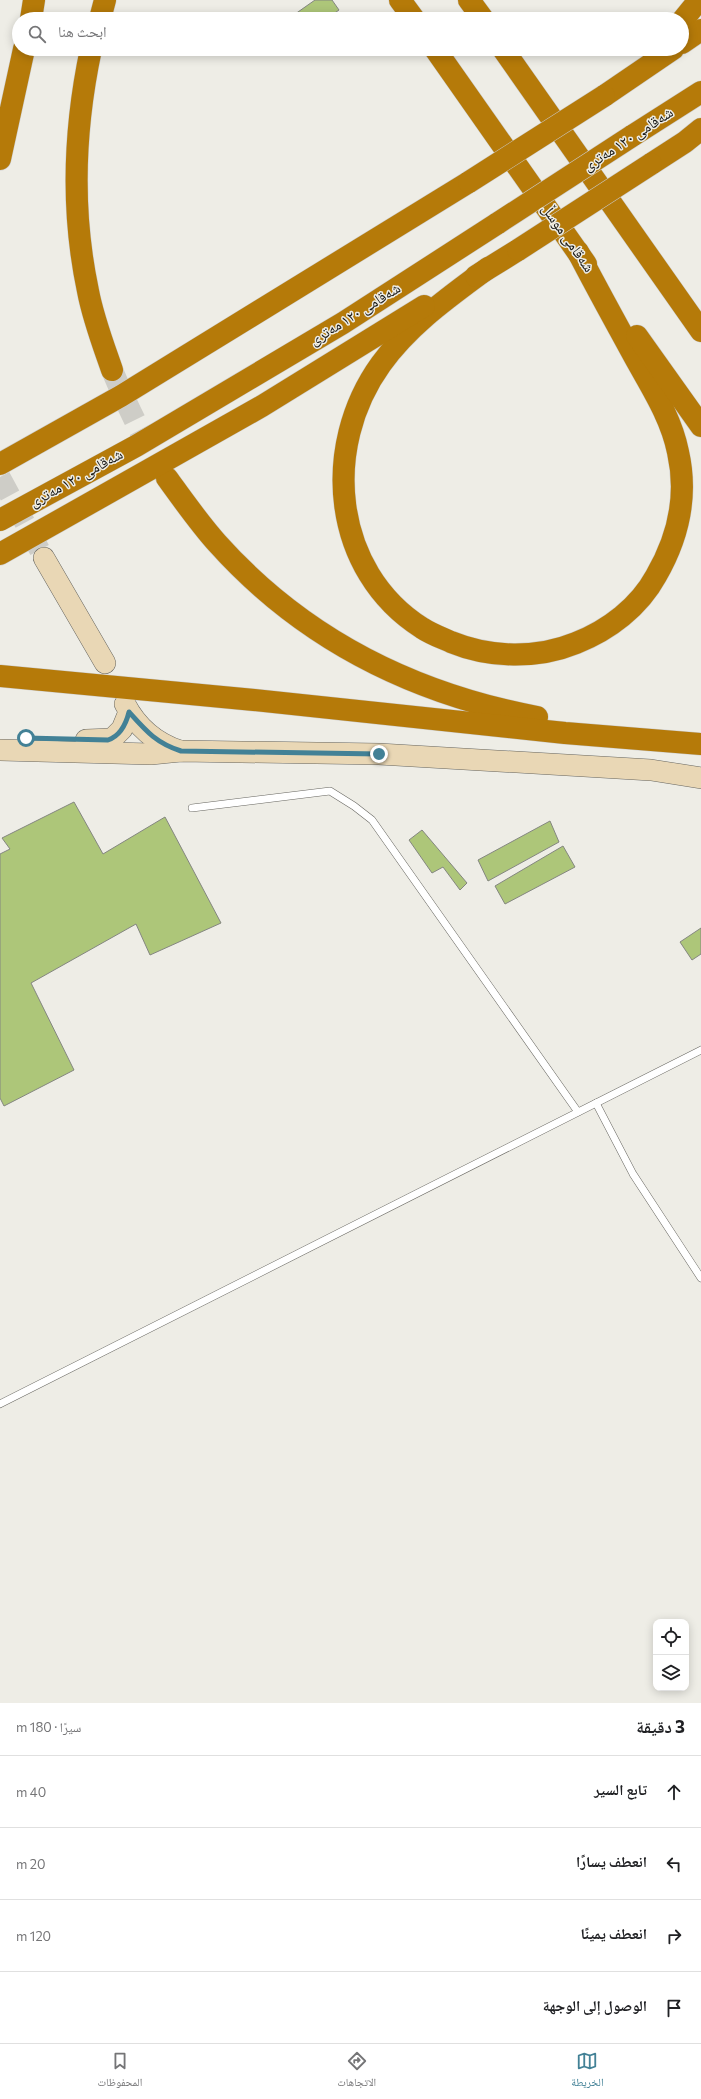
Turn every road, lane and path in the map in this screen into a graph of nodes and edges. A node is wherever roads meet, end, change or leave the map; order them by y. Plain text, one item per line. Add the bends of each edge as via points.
1 (34, 0) edge
2 (106, 0) edge
3 (400, 0) edge
4 (470, 0) edge
5 (700, 0) edge
6 (32, 12) edge
7 (102, 12) edge
8 (409, 12) edge
9 (478, 12) edge
10 (689, 13) edge
11 (701, 30) edge
12 (689, 38) edge
13 (22, 56) edge
14 (90, 56) edge
15 (440, 56) edge
16 (508, 56) edge
17 (647, 56) edge
18 (663, 56) edge
19 (701, 92) edge
20 (604, 96) junction
21 (696, 135) edge
22 (0, 159) edge
23 (622, 220) junction
24 (578, 252) junction
25 (488, 268) junction
26 (701, 304) edge
27 (701, 331) edge
28 (112, 370) tunnel mouth
29 (701, 426) edge
30 (0, 464) edge
31 (167, 478) tunnel mouth
32 (0, 520) edge
33 (0, 554) edge
34 (44, 558) tunnel mouth
35 (105, 663) dead end
36 (0, 676) edge
37 (0, 738) edge
38 (659, 740) junction
39 (701, 744) edge
40 (0, 750) edge
41 (181, 751) junction
42 (701, 778) edge
43 (192, 808) dead end
44 (701, 1050) edge
45 (596, 1103) junction
46 (578, 1112) junction
47 (701, 1278) edge
48 (0, 1404) edge

1 - 6 highway
2 - 7 highway
3 - 8 highway
4 - 9 highway
5 - 10 highway
11 - 12 highway
13 - 22 highway
14 - 28 highway via 79,117 76,154 77,209 88,292
15 - 24 highway, شەقامی موسڵ
16 - 23 highway
17 - 20 highway
18 - 20 highway
19 - 32 highway, شەقامی ١٢٠ مەتری, bridge via 329,330 136,446
20 - 30 highway, bridge via 121,396
21 - 25 highway, bridge
23 - 26 highway
23 - 27 highway
24 - 25 highway via 666,414 679,454 682,491 676,532 664,562 640,599 601,632 571,646 520,655 477,651 423,629 408,618 374,581 360,558 345,510 343,476 351,427 357,408 373,376 395,347 424,316
24 - 29 highway, شەقامی موسڵ
25 - 33 highway via 384,329 262,406
31 - 38 highway via 217,543 273,597 310,626 379,667 452,697 481,705
34 - 35 street
36 - 38 highway via 565,733
37 - 41 street via 108,740 118,734 126,723 127,708 155,739 167,747
38 - 39 highway
40 - 41 street via 151,754
41 - 42 street via 379,754 651,770
43 - 46 lane via 330,791 372,820
44 - 45 lane
45 - 46 lane
45 - 47 lane via 633,1174
46 - 48 lane

